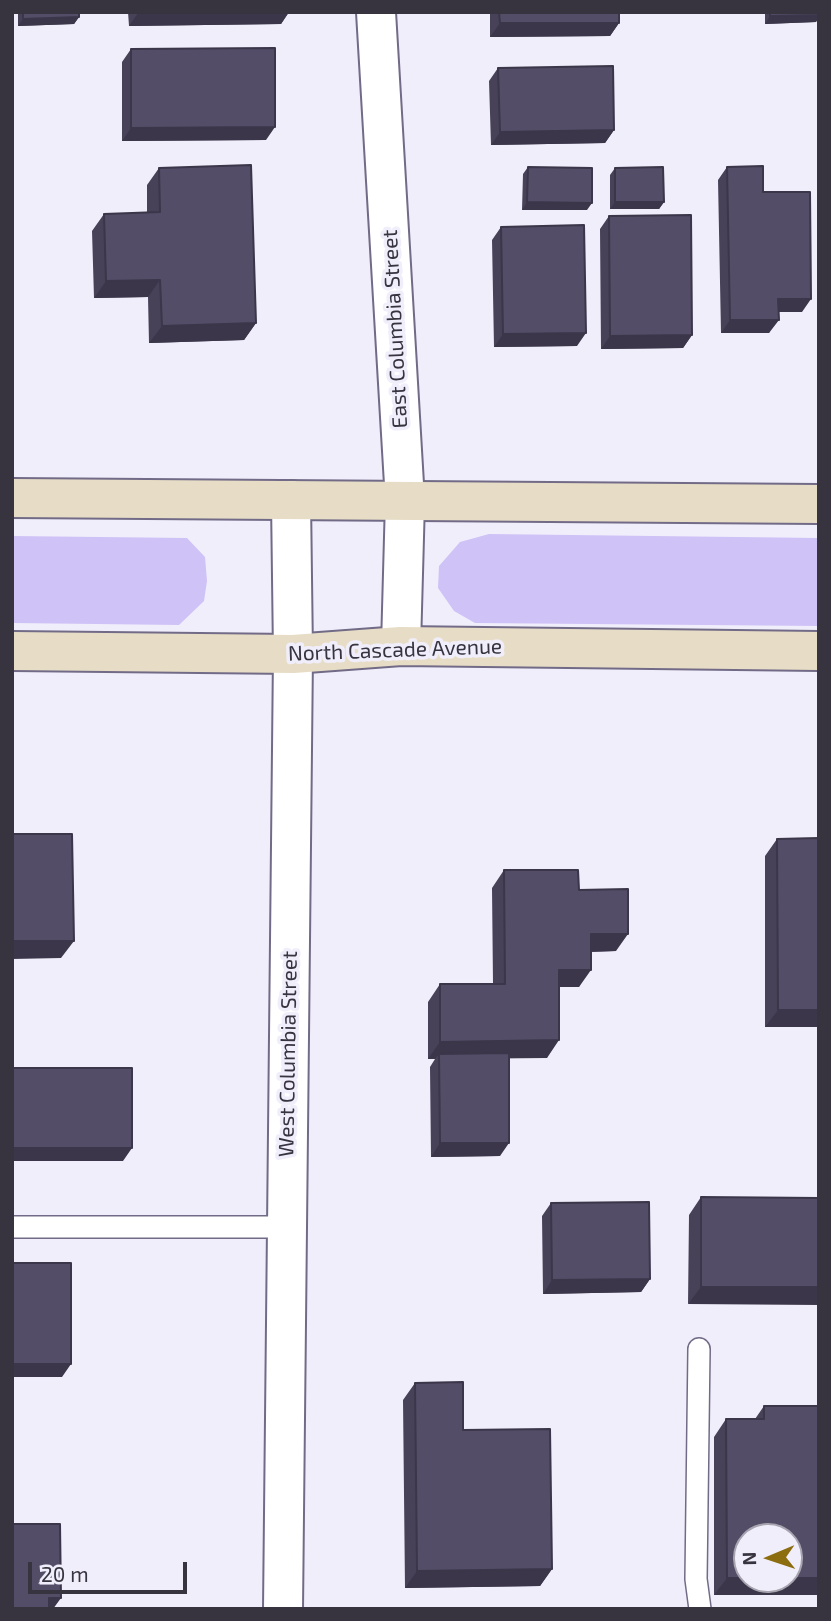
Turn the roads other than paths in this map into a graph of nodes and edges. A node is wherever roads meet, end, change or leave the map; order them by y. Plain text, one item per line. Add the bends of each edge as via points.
1 (376, 12) edge
2 (12, 498) edge
3 (291, 500) junction
4 (405, 501) junction
5 (819, 504) edge
6 (401, 646) junction
7 (12, 651) edge
8 (819, 651) edge
9 (293, 654) junction
10 (12, 1227) edge
11 (286, 1227) junction
12 (699, 1349) dead end
13 (283, 1609) edge
14 (700, 1609) edge

1 - 4 street, East Columbia Street
2 - 3 main road
3 - 4 main road
3 - 9 street, West Columbia Street
4 - 5 main road
4 - 6 street, East Columbia Street
6 - 8 main road, North Cascade Avenue
6 - 9 main road, North Cascade Avenue
7 - 9 main road, North Cascade Avenue
9 - 11 street, West Columbia Street
10 - 11 lane
11 - 13 street, West Columbia Street
12 - 14 lane via 696,1579

